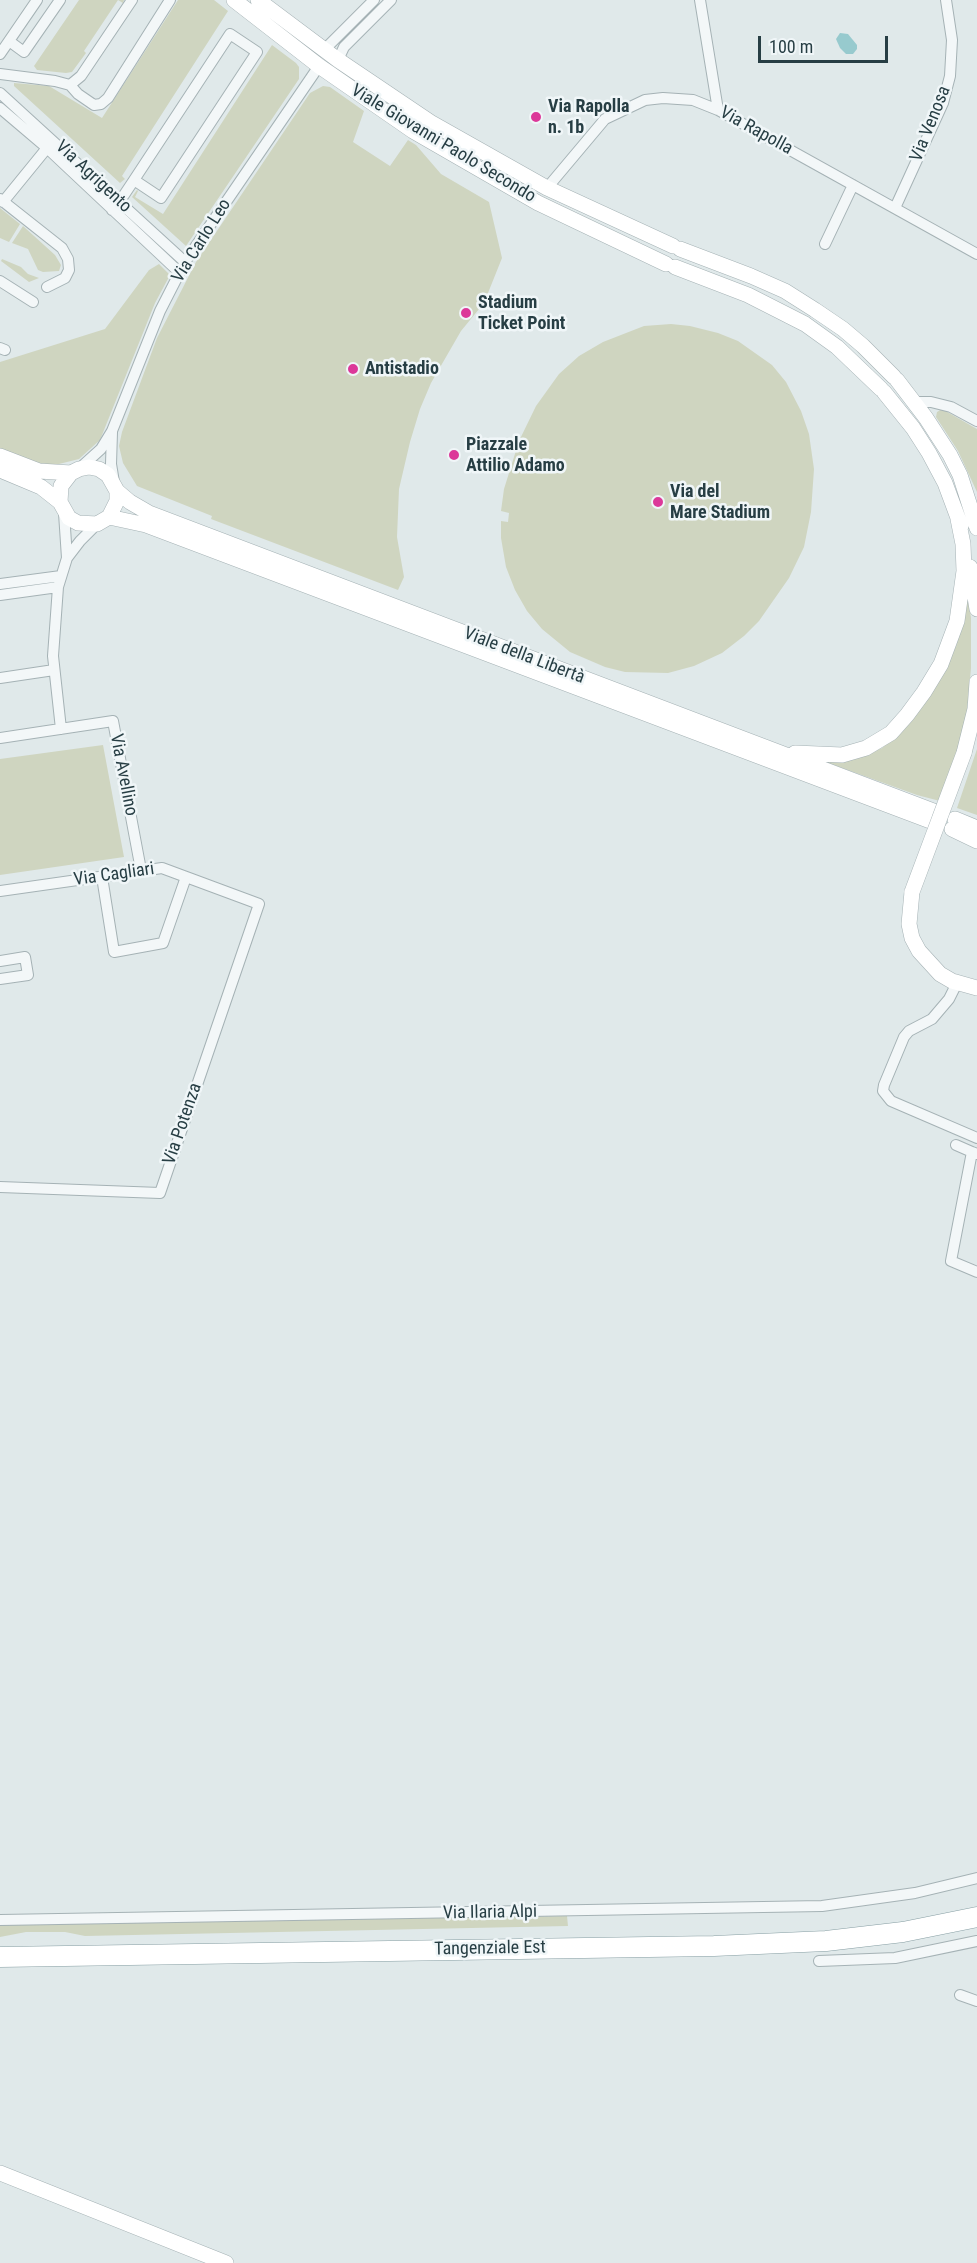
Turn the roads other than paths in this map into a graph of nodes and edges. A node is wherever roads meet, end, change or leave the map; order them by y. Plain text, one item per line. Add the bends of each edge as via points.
1 (60, 0) edge
2 (132, 0) edge
3 (170, 0) edge
4 (234, 0) edge
5 (258, 0) edge
6 (374, 0) edge
7 (391, 0) edge
8 (700, 0) edge
9 (946, 0) edge
10 (36, 2) edge
11 (50, 14) junction
12 (9, 41) junction
13 (324, 50) junction
14 (0, 54) edge
15 (338, 60) junction
16 (319, 66) junction
17 (0, 74) edge
18 (70, 85) junction
19 (0, 93) edge
20 (0, 108) edge
21 (718, 110) junction
22 (47, 148) junction
23 (134, 180) junction
24 (853, 185) junction
25 (547, 188) junction
26 (2, 201) edge
27 (538, 202) junction
28 (115, 206) junction
29 (895, 208) junction
30 (825, 244) dead end
31 (677, 248) junction
32 (977, 254) edge
33 (670, 265) junction
34 (183, 267) junction
35 (0, 281) edge
36 (46, 287) dead end
37 (33, 302) dead end
38 (895, 378) junction
39 (883, 391) junction
40 (915, 402) junction
41 (977, 422) edge
42 (112, 431) junction
43 (0, 456) edge
44 (0, 470) edge
45 (75, 471) junction
46 (960, 475) junction
47 (945, 483) junction
48 (116, 487) junction
49 (62, 506) junction
50 (958, 519) junction
51 (103, 521) junction
52 (977, 528) edge
53 (67, 558) junction
54 (60, 581) junction
55 (0, 584) edge
56 (0, 595) edge
57 (977, 609) edge
58 (54, 670) junction
59 (0, 678) edge
60 (977, 682) edge
61 (61, 729) junction
62 (977, 733) edge
63 (0, 738) edge
64 (769, 748) junction
65 (964, 753) junction
66 (977, 827) edge
67 (977, 840) edge
68 (141, 870) junction
69 (102, 877) junction
70 (186, 877) junction
71 (0, 891) edge
72 (259, 904) joint
73 (0, 961) edge
74 (0, 978) edge
75 (957, 983) junction
76 (977, 988) edge
77 (977, 1138) edge
78 (956, 1145) dead end
79 (975, 1153) edge
80 (0, 1187) edge
81 (977, 1272) edge
82 (977, 1878) edge
83 (977, 1906) edge
84 (977, 1917) edge
85 (0, 1920) edge
86 (977, 1941) edge
87 (0, 1945) edge
88 (0, 1957) edge
89 (819, 1961) dead end
90 (960, 1995) dead end
91 (977, 2001) edge
92 (0, 2172) edge
93 (226, 2263) edge

1 - 11 street
2 - 18 street via 81,76
3 - 18 street via 101,104 94,105
4 - 16 main road, Viale Giovanni Paolo Secondo
5 - 13 main road, Viale Giovanni Paolo Secondo
6 - 13 street
7 - 15 street via 344,47
8 - 21 street
9 - 29 street, Via Venosa via 952,40 950,76 943,103
10 - 11 street
10 - 12 street
11 - 12 street via 24,52
12 - 14 street
13 - 15 main road, Viale Giovanni Paolo Secondo
15 - 25 main road, Viale Giovanni Paolo Secondo via 430,122
16 - 27 main road, Viale Giovanni Paolo Secondo via 413,131
16 - 34 street, Via Carlo Leo
17 - 18 street
19 - 28 street, Via Agrigento
20 - 22 street, Via Agrigento
21 - 24 street, Via Rapolla
21 - 25 street, Via Rapolla via 693,100 663,98 629,106 605,119
22 - 26 street
22 - 28 street, Via Agrigento
23 - 23 street via 230,34 257,52 161,198
23 - 28 street
24 - 29 street, Via Rapolla
24 - 30 street
25 - 27 main road
25 - 31 main road, Viale Giovanni Paolo Secondo
26 - 36 street via 62,248 68,259 65,278
27 - 33 main road, Viale Giovanni Paolo Secondo
28 - 34 street, Via Agrigento
29 - 32 street, Via Rapolla
31 - 33 main road via 667,249 663,254
31 - 38 main road, Viale Giovanni Paolo Secondo via 751,276 805,303 843,329
33 - 39 main road, Viale Giovanni Paolo Secondo via 748,295 805,324 837,347
34 - 42 street, Via Carlo Leo via 152,331
35 - 37 street
38 - 39 main road via 895,391
38 - 40 main road, Viale Giovanni Paolo Secondo
39 - 47 main road, Viale Giovanni Paolo Secondo via 913,428
40 - 41 street via 951,407
40 - 46 main road, Viale Giovanni Paolo Secondo
42 - 45 street, Via Carlo Leo via 100,449
42 - 48 street, Via Carlo Leo via 111,464
43 - 45 main road, Viale della Libertà via 39,471
44 - 49 main road, Viale della Libertà via 41,487
45 - 48 main road, Viale della Libertà via 99,469
45 - 49 main road via 61,486
46 - 47 main road
46 - 52 main road, Viale Giovanni Paolo Secondo
47 - 50 main road, Viale Giovanni Paolo Secondo
48 - 51 main road via 117,501
48 - 64 main road, Viale della Libertà via 130,502 149,513
49 - 51 main road, Viale della Libertà via 78,523
49 - 53 street
50 - 57 main road, Viale Giovanni Paolo Secondo
50 - 64 main road via 964,571 957,621 941,664 907,716 882,739 851,753 822,755
51 - 53 street
51 - 64 main road, Viale della Libertà via 146,525 934,817
53 - 54 street
54 - 55 street
54 - 56 street
54 - 58 street
58 - 59 street
58 - 61 street
60 - 65 main road
61 - 63 street, Via Avellino
61 - 68 street, Via Avellino via 113,721
62 - 65 main road
65 - 75 main road, bridge via 912,892 909,924 912,938 929,963
66 - 67 main road via 953,824
68 - 69 street, Via Cagliari
68 - 70 street, Via Cagliari via 162,868
69 - 70 street via 114,951 163,943
69 - 71 street, Via Cagliari
70 - 72 street, Via Cagliari
72 - 80 street, Via Potenza via 160,1193
73 - 74 street via 25,957 28,975
75 - 76 main road
75 - 77 street via 932,1019 904,1037 883,1091 891,1101
78 - 79 street
79 - 81 street via 951,1262
82 - 85 street, Via Ilaria Alpi via 915,1893 822,1906
83 - 87 highway, Tangenziale Est via 829,1930
84 - 88 highway, Tangenziale Est via 903,1932 781,1943
86 - 89 street via 895,1958
90 - 91 street
92 - 93 main road

